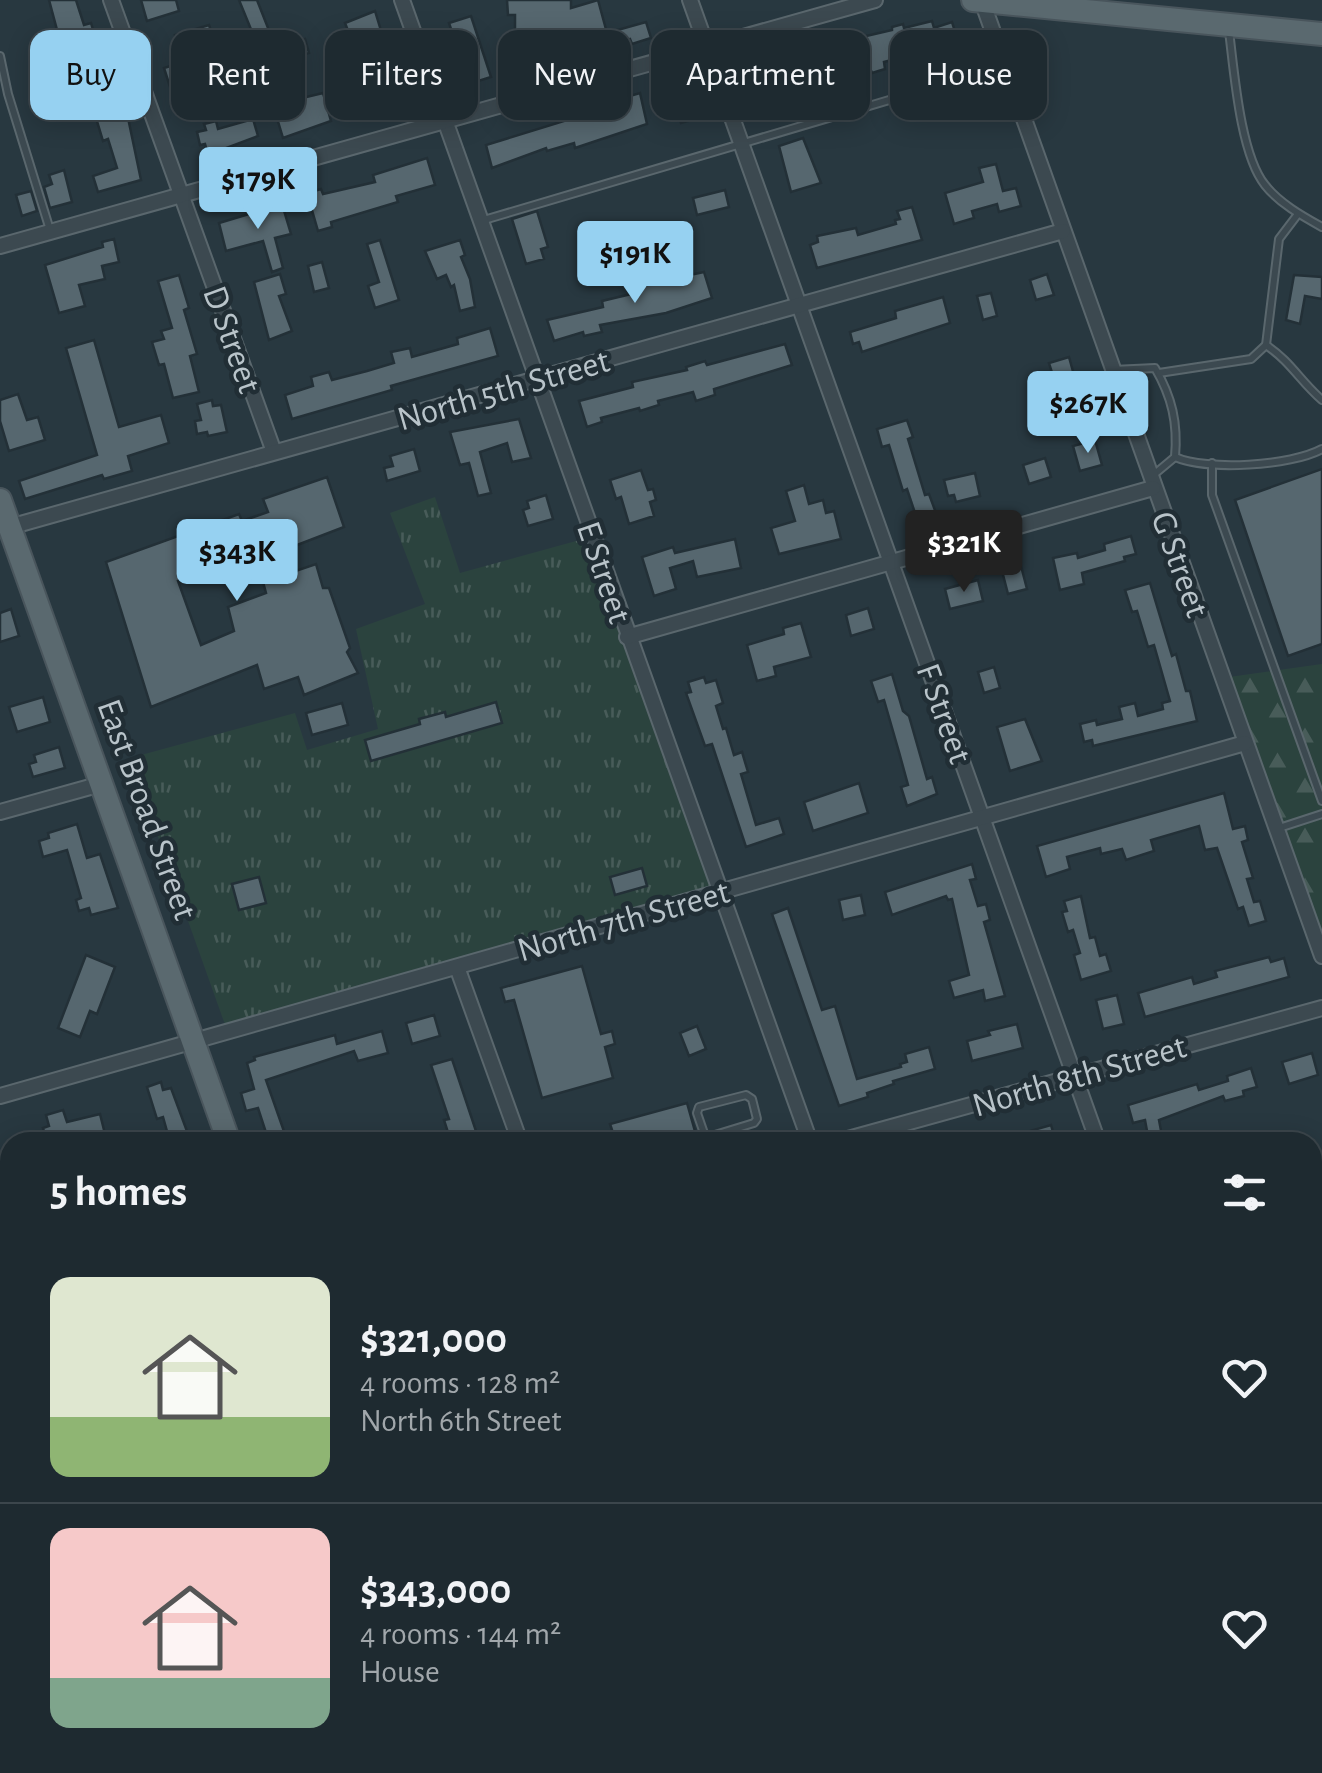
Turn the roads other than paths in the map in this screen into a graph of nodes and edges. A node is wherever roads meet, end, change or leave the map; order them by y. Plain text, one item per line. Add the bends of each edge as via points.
1 (110, 0) edge
2 (402, 0) edge
3 (690, 0) edge
4 (874, 0) edge
5 (973, 0) edge
6 (982, 1) edge
7 (1229, 24) junction
8 (413, 30) edge
9 (701, 30) edge
10 (767, 30) edge
11 (992, 30) edge
12 (1322, 34) edge
13 (0, 56) edge
14 (651, 63) edge
15 (890, 101) edge
16 (478, 111) edge
17 (445, 120) joint
18 (733, 120) edge
19 (1024, 120) edge
20 (742, 145) junction
21 (180, 195) junction
22 (1298, 214) junction
23 (481, 221) junction
24 (1322, 227) edge
25 (1063, 231) junction
26 (51, 232) junction
27 (0, 246) edge
28 (799, 305) junction
29 (1266, 345) junction
30 (1112, 370) junction
31 (1158, 373) junction
32 (538, 379) junction
33 (1322, 400) edge
34 (1322, 449) edge
35 (274, 452) junction
36 (1175, 456) junction
37 (1212, 463) junction
38 (1152, 483) junction
39 (0, 500) edge
40 (5, 528) edge
41 (891, 562) junction
42 (627, 637) junction
43 (1245, 743) junction
44 (102, 784) junction
45 (1322, 801) edge
46 (0, 812) edge
47 (1322, 814) edge
48 (982, 818) junction
49 (1276, 829) junction
50 (721, 892) junction
51 (1322, 956) edge
52 (457, 967) junction
53 (1322, 1008) edge
54 (194, 1041) junction
55 (1074, 1076) junction
56 (0, 1096) edge
57 (226, 1132) edge
58 (516, 1132) edge
59 (703, 1132) edge
60 (729, 1132) edge
61 (806, 1132) edge
62 (873, 1132) edge
63 (1094, 1132) edge

1 - 21 street, D Street
2 - 8 street, E Street
3 - 9 street, F Street
4 - 10 street
5 - 6 main road
6 - 7 main road
6 - 11 street, G Street
7 - 12 main road
7 - 22 lane via 1250,157 1264,184
13 - 26 lane
14 - 16 street
15 - 20 lane
17 - 21 street
17 - 23 street, E Street
18 - 20 street, F Street
19 - 25 street, G Street
20 - 23 lane
20 - 28 street, F Street
21 - 26 street
21 - 35 street, D Street
22 - 24 lane
22 - 29 lane via 1279,238
23 - 32 street, E Street
25 - 28 street, North 5th Street
25 - 30 street, G Street
26 - 27 street
28 - 32 street, North 5th Street
28 - 41 street, F Street
29 - 31 lane via 1251,359
29 - 33 lane
30 - 31 lane via 1149,366
30 - 38 street, G Street
31 - 36 lane via 1178,428
32 - 35 street, North 5th Street
32 - 42 street, E Street
34 - 37 lane via 1270,462
35 - 40 street, North 5th Street
36 - 37 lane
36 - 38 lane
37 - 45 lane via 1212,495
38 - 41 street
38 - 43 street, G Street
39 - 40 main road, East Broad Street
40 - 44 main road, East Broad Street
41 - 42 street
41 - 48 street, F Street
42 - 50 street, E Street
43 - 48 street, North 7th Street
43 - 49 street, G Street
44 - 46 street
44 - 54 main road, East Broad Street
47 - 49 lane
48 - 50 street, North 7th Street
48 - 55 street, F Street
49 - 51 street, G Street
50 - 52 street, North 7th Street
50 - 61 street, E Street
52 - 54 street, North 7th Street
52 - 58 street
53 - 55 street, North 8th Street
54 - 56 street, North 7th Street
54 - 57 main road, East Broad Street
55 - 62 street, North 8th Street
55 - 63 street, F Street
59 - 60 lane via 699,1108 746,1095 757,1120

